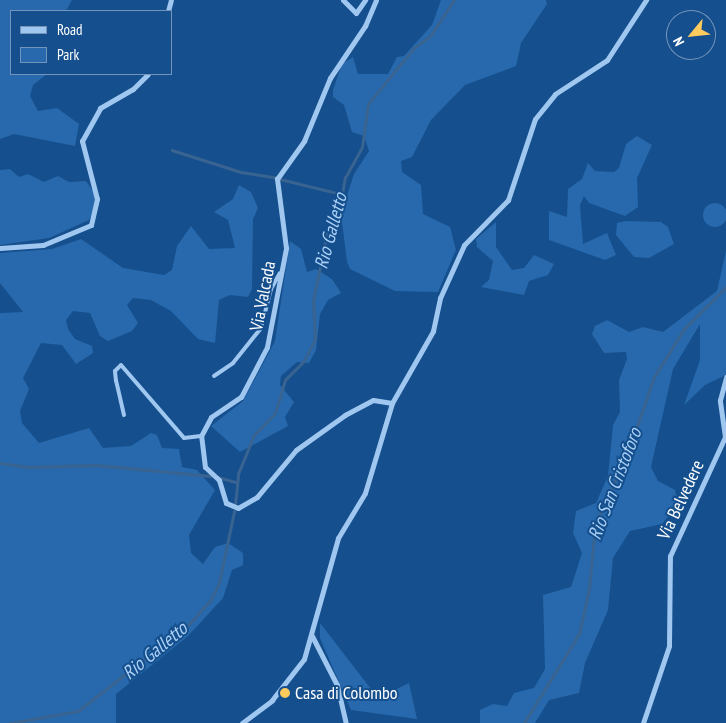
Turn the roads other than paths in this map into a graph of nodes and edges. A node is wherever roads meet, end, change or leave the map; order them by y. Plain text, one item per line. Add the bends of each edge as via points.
1 (343, 0) edge
2 (364, 0) edge
3 (376, 0) edge
4 (646, 0) edge
5 (147, 75) edge
6 (0, 248) edge
7 (284, 267) junction
8 (214, 376) dead end
9 (726, 377) edge
10 (392, 403) junction
11 (124, 415) dead end
12 (201, 436) junction
13 (312, 635) junction
14 (242, 723) edge
15 (346, 723) edge
16 (643, 723) edge

1 - 2 street via 356,13
3 - 7 street, Via Valcada via 365,26 330,78 304,141 277,179 286,225
4 - 10 street via 607,60 555,94 535,119 508,200 464,245 440,298 434,331
5 - 6 street via 133,90 100,108 82,141 97,199 91,225 43,245
7 - 8 lane via 271,289 261,328 233,363
7 - 12 street, Via Valcada via 267,347 241,397 211,417
9 - 16 street, Via Belvedere via 720,400 724,437 670,556 669,646
10 - 12 street via 373,400 345,415 296,450 257,496 238,508 226,503 219,480 203,462
10 - 13 street via 365,493 338,538
11 - 12 lane via 115,371 121,365 184,438
13 - 14 street via 296,672 272,700
13 - 15 street via 337,686

